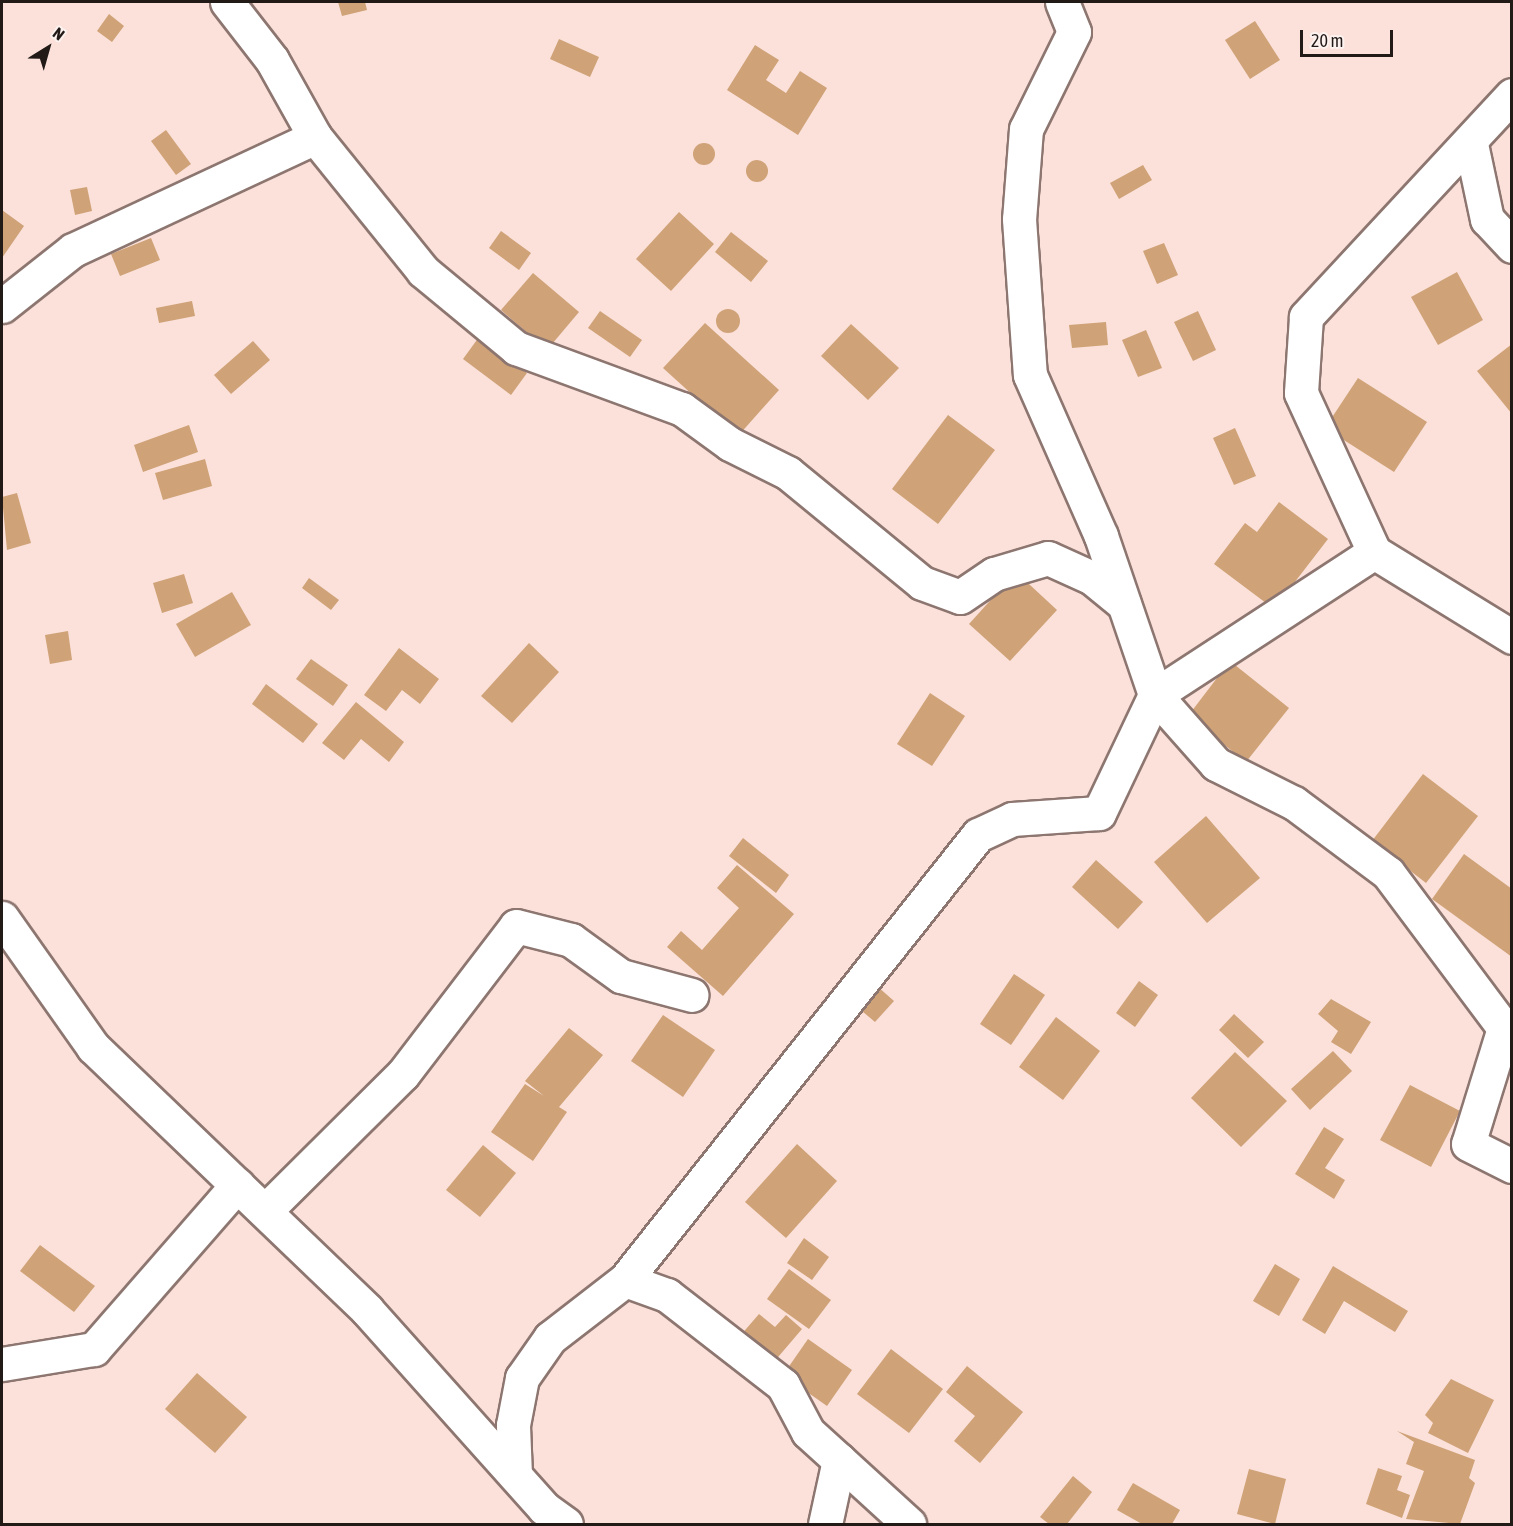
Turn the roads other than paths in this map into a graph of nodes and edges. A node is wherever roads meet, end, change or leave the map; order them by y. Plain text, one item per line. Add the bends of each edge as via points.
1 (227, 2) edge
2 (1062, 2) edge
3 (1512, 95) edge
4 (315, 137) junction
5 (1471, 144) junction
6 (1512, 246) edge
7 (2, 306) edge
8 (1374, 552) junction
9 (1124, 604) junction
10 (1512, 638) edge
11 (1155, 695) junction
12 (2, 918) edge
13 (692, 995) dead end
14 (1512, 1166) edge
15 (237, 1185) junction
16 (265, 1211) junction
17 (625, 1280) junction
18 (2, 1364) edge
19 (839, 1460) junction
20 (515, 1475) junction
21 (548, 1519) edge
22 (825, 1524) edge
23 (909, 1524) edge

1 - 4 street via 272,60
2 - 9 street via 1074,32 1026,129 1019,219 1030,375 1101,536
3 - 5 street
4 - 7 street via 73,250
4 - 9 street via 423,271 516,348 682,410 730,444 788,473 922,583 960,597 994,573 1048,558 1092,578
5 - 6 street via 1487,219
5 - 8 street via 1306,317 1301,393
8 - 10 street
8 - 11 street
9 - 11 street
11 - 14 street via 1216,764 1294,803 1388,873 1469,979 1504,1028 1468,1144
11 - 17 street via 1099,813 1011,819 978,836
12 - 15 street via 93,1047
13 - 16 street via 621,976 571,940 516,926 403,1074
15 - 16 street
15 - 18 street via 94,1349
16 - 20 street via 367,1310
17 - 19 street via 667,1294 783,1385 808,1432
17 - 20 street via 550,1338 522,1378 513,1425
19 - 22 street
19 - 23 street
20 - 21 street

